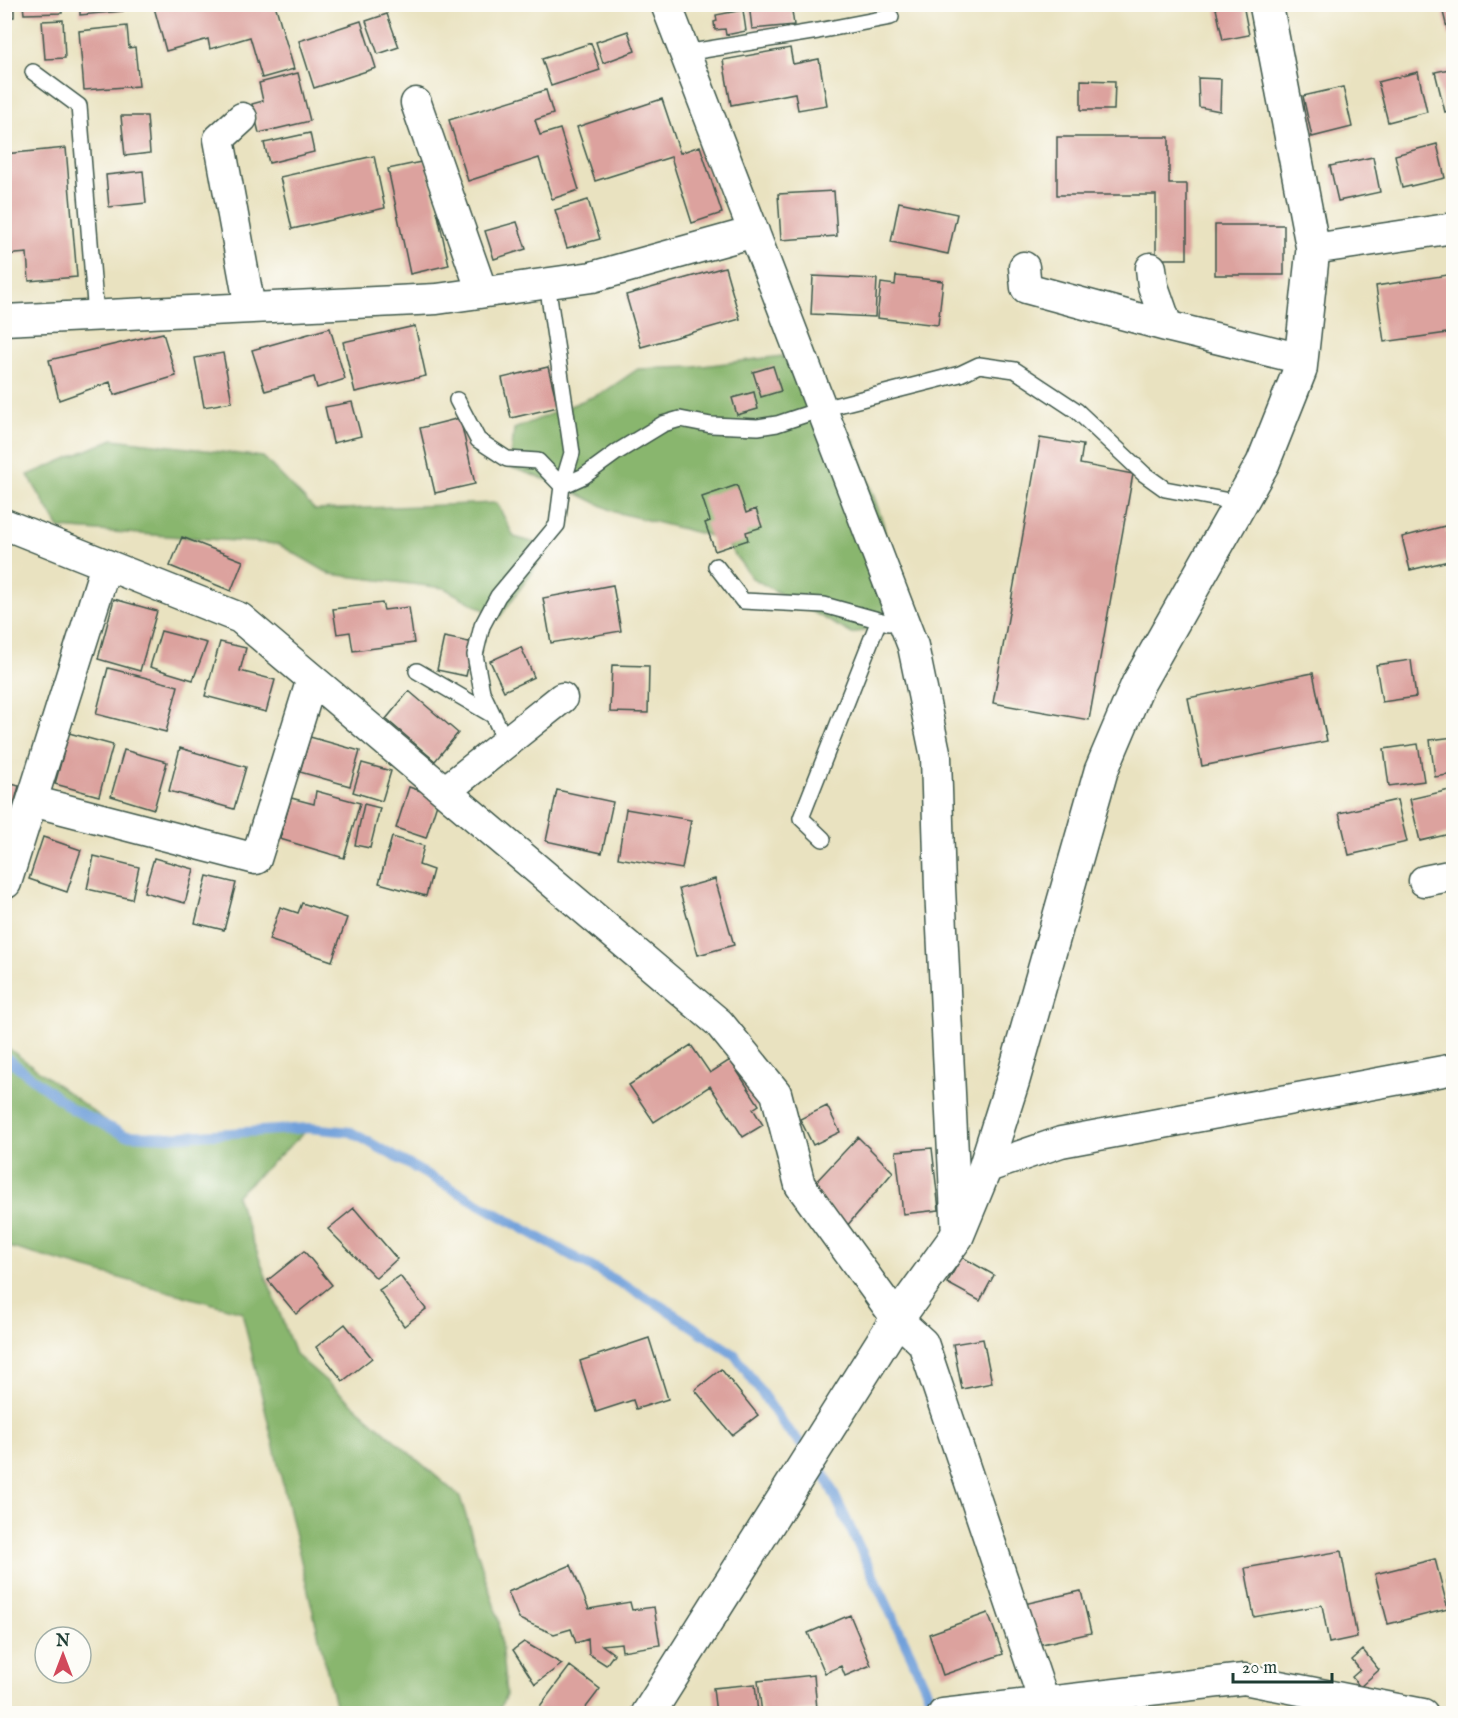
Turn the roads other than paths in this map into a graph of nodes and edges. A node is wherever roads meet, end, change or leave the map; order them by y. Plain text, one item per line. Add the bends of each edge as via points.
1 (666, 4) edge
2 (1266, 4) edge
3 (891, 17) dead end
4 (685, 53) junction
5 (33, 72) dead end
6 (416, 103) dead end
7 (242, 118) dead end
8 (1454, 228) edge
9 (754, 232) junction
10 (1313, 249) junction
11 (1024, 267) dead end
12 (1151, 268) dead end
13 (548, 284) junction
14 (482, 292) junction
15 (250, 308) junction
16 (96, 316) junction
17 (4, 320) edge
18 (1167, 326) junction
19 (1302, 359) junction
20 (457, 400) dead end
21 (822, 409) junction
22 (562, 486) junction
23 (1240, 503) junction
24 (4, 524) edge
25 (106, 565) junction
26 (716, 566) dead end
27 (892, 623) junction
28 (417, 671) dead end
29 (312, 679) junction
30 (562, 698) dead end
31 (500, 729) junction
32 (445, 791) junction
33 (32, 801) junction
34 (823, 839) dead end
35 (1454, 875) edge
36 (1424, 881) dead end
37 (6, 883) dead end
38 (1454, 1069) edge
39 (985, 1168) junction
40 (957, 1236) junction
41 (897, 1319) junction
42 (1044, 1702) junction
43 (953, 1712) edge
44 (648, 1713) edge
45 (1423, 1713) edge

1 - 4 street
2 - 10 street
3 - 4 lane
4 - 9 street
5 - 16 lane via 79,106
6 - 14 street
7 - 15 street via 219,139
8 - 10 street
9 - 13 street via 592,278
9 - 21 street
10 - 19 street
11 - 18 street via 1026,288
12 - 18 street
13 - 14 street
13 - 22 lane via 572,453
14 - 15 street via 437,299
15 - 16 street
16 - 17 street
18 - 19 street
19 - 23 street via 1263,463
20 - 22 lane via 478,440 507,459 538,461
21 - 22 lane via 758,427 711,426 680,419 663,424 584,477
21 - 23 lane via 960,375 979,365 1015,370 1077,411 1165,489
21 - 27 street
22 - 31 lane via 557,525 498,596 482,626 475,655 482,692
23 - 39 street via 1138,684 1101,771
24 - 25 street
25 - 29 street via 240,618
25 - 33 street
26 - 27 lane via 743,602 825,605
27 - 34 lane via 801,818
27 - 40 street via 913,646 936,757
28 - 31 lane
29 - 32 street
29 - 33 street via 256,859
30 - 31 street
31 - 32 street
32 - 41 street via 719,1023 776,1093 801,1185
33 - 37 street
35 - 36 street
38 - 39 street via 1061,1142
39 - 40 street
40 - 41 street
41 - 42 street via 923,1343
41 - 44 street
42 - 43 street
42 - 45 street via 1245,1679

